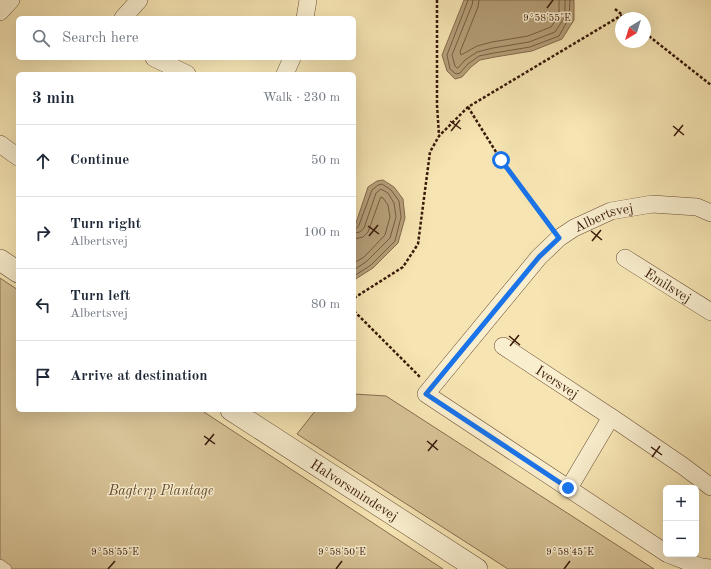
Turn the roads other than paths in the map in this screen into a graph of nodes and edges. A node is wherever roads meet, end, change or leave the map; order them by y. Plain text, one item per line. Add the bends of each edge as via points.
1 (11, 0) edge
2 (140, 0) edge
3 (308, 0) edge
4 (0, 12) edge
5 (125, 16) edge
6 (305, 16) edge
7 (158, 60) edge
8 (291, 60) edge
9 (184, 72) edge
10 (286, 72) edge
11 (0, 144) edge
12 (16, 156) edge
13 (711, 213) edge
14 (625, 258) dead end
15 (0, 260) edge
16 (16, 271) edge
17 (711, 312) edge
18 (503, 346) dead end
19 (234, 412) edge
20 (611, 417) junction
21 (711, 487) edge
22 (568, 488) junction
23 (663, 550) edge
24 (677, 557) edge
25 (0, 564) edge
26 (711, 568) edge
27 (7, 569) edge
28 (477, 569) edge

1 - 4 street
2 - 5 street
3 - 6 street
7 - 9 street
8 - 10 street
11 - 12 street
13 - 22 street, Albertsvej via 697,206 652,204 611,211 574,228 539,257 426,394
14 - 17 street, Emilsvej
15 - 16 street
18 - 20 street, Iversvej
19 - 28 street, Halvorsmindevej
20 - 21 street, Iversvej
20 - 22 street
22 - 23 street
24 - 26 street via 701,567
25 - 27 lane

